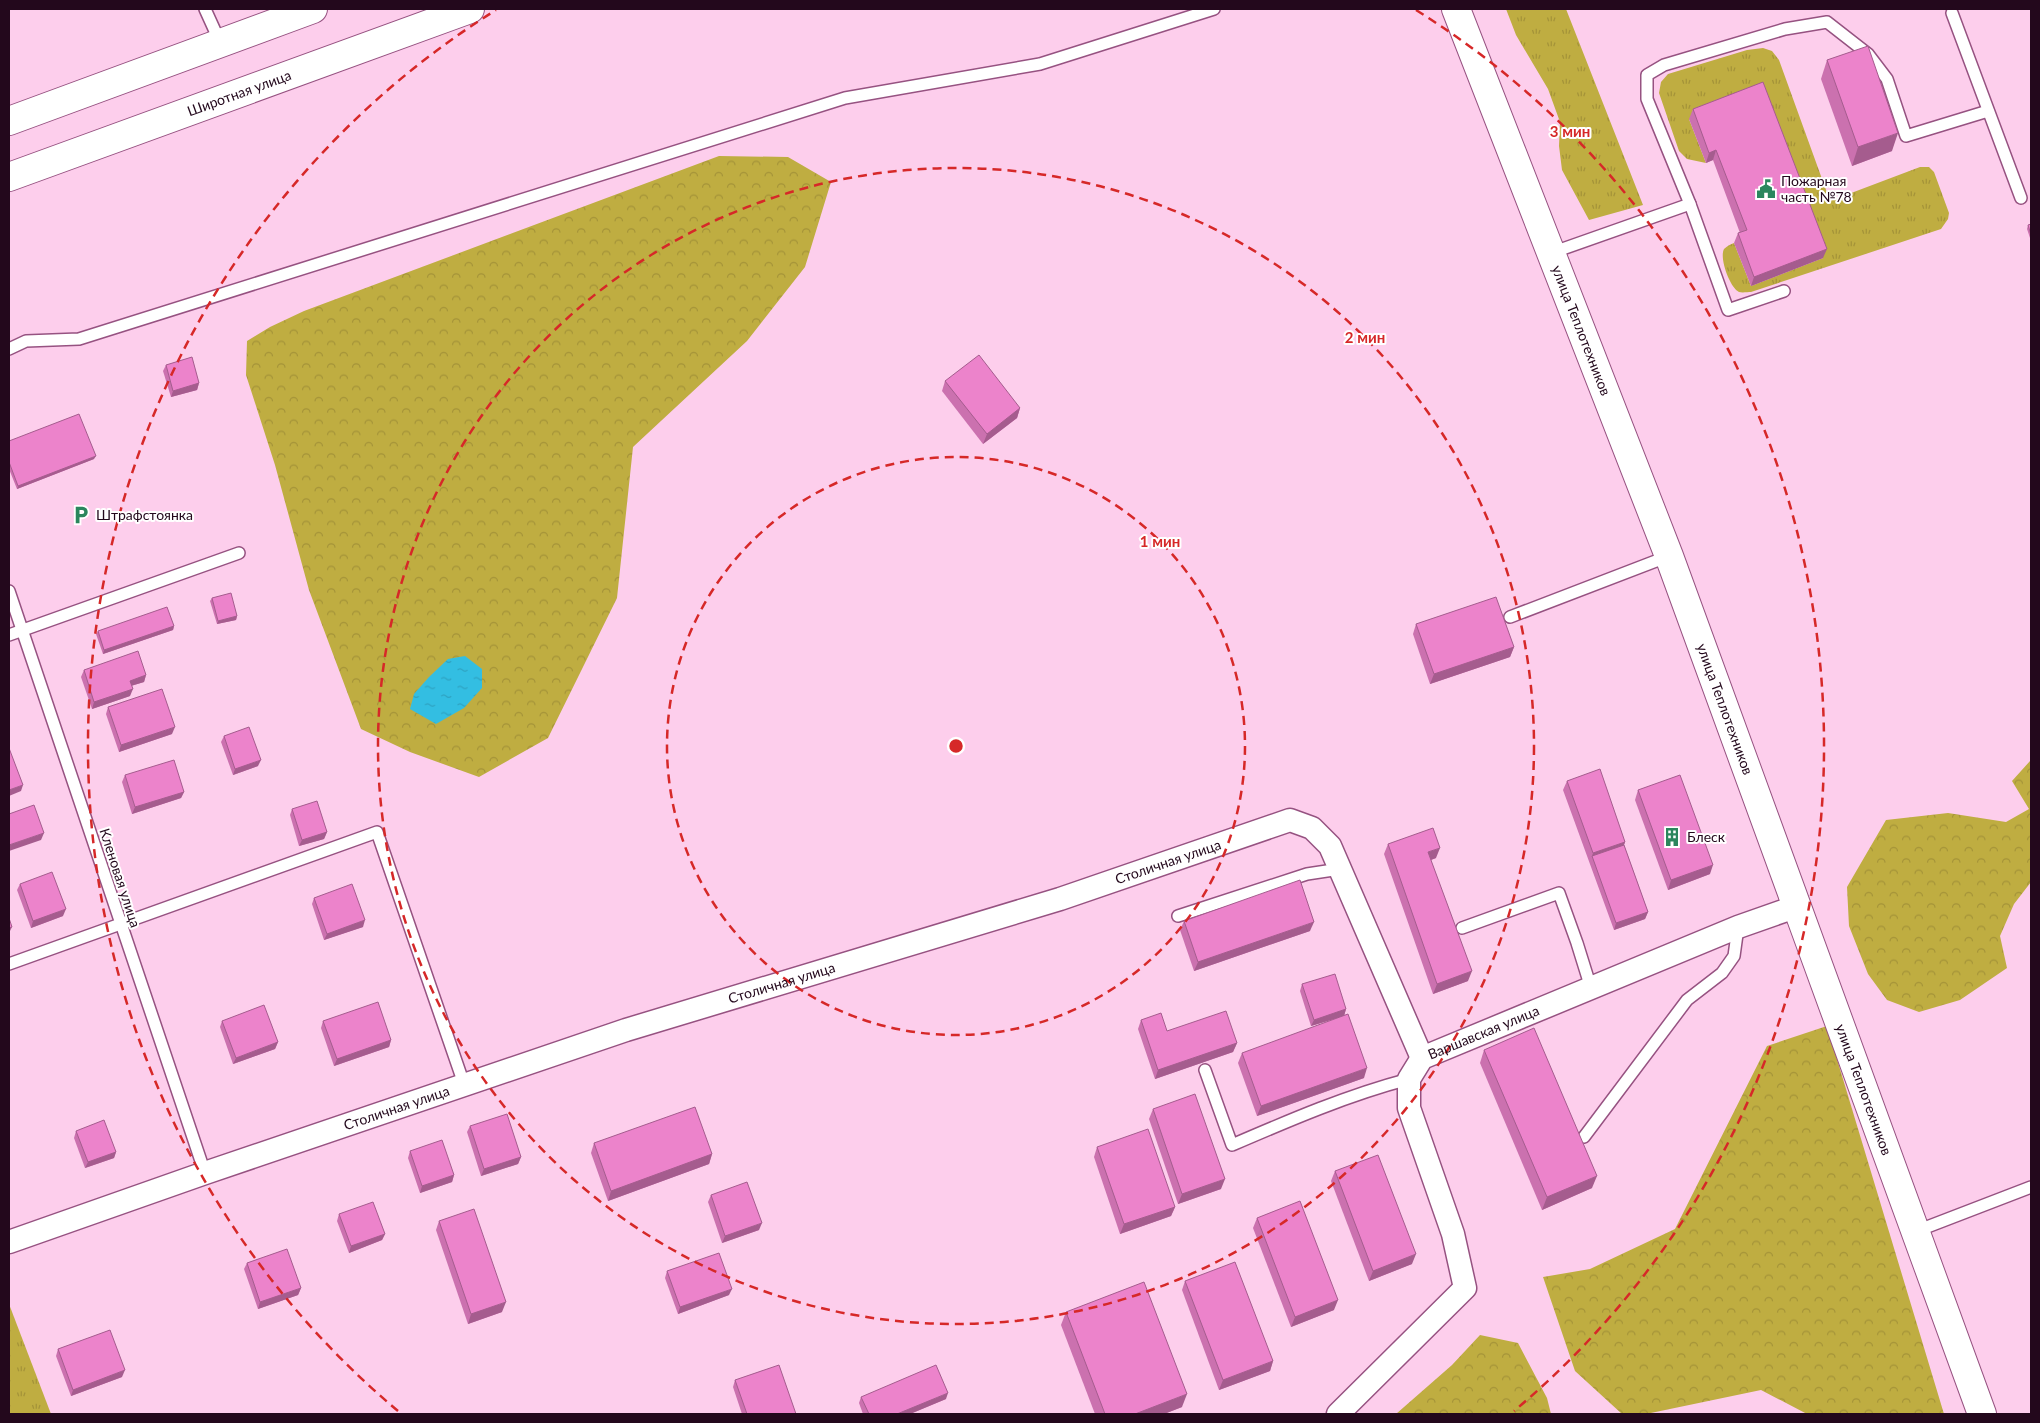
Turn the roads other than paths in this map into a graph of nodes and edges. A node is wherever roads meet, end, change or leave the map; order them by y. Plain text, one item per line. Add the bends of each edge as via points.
1 (206, 9) edge
2 (313, 9) edge
3 (470, 9) edge
4 (1214, 9) edge
5 (1456, 9) edge
6 (1952, 13) dead end
7 (220, 42) junction
8 (1988, 111) junction
9 (9, 121) edge
10 (9, 177) edge
11 (2021, 198) dead end
12 (1690, 204) junction
13 (1552, 253) junction
14 (1784, 291) dead end
15 (9, 349) edge
16 (239, 553) dead end
17 (1668, 556) junction
18 (9, 591) edge
19 (1510, 617) dead end
20 (22, 631) junction
21 (9, 636) edge
22 (1340, 869) junction
23 (1796, 907) junction
24 (1178, 916) dead end
25 (119, 923) junction
26 (1738, 927) junction
27 (1462, 928) dead end
28 (9, 964) edge
29 (1591, 988) junction
30 (1422, 1058) junction
31 (1205, 1070) edge
32 (1409, 1079) junction
33 (464, 1084) junction
34 (1584, 1136) dead end
35 (205, 1173) junction
36 (2031, 1187) edge
37 (1914, 1232) junction
38 (9, 1242) edge
39 (1338, 1414) edge
40 (1982, 1414) edge

1 - 7 lane
2 - 7 main road
3 - 10 main road, Широтная улица
4 - 15 lane via 1040,64 845,98 79,339 26,342
5 - 13 main road, улица Теплотехников
6 - 8 lane
7 - 9 main road
8 - 11 lane
8 - 12 lane via 1906,136 1887,79 1868,54 1827,22 1785,28 1664,65 1647,75 1647,98
12 - 13 lane
12 - 14 lane via 1728,310
13 - 17 main road, улица Теплотехников
16 - 20 lane
17 - 19 lane
17 - 23 main road, улица Теплотехников
18 - 20 lane, Кленовая улица
20 - 21 lane
20 - 25 lane, Кленовая улица
22 - 24 lane via 1308,874
22 - 30 street, Столичная улица
22 - 33 street, Столичная улица via 1330,846 1312,828 1290,820 1060,899 626,1030
23 - 26 street, Варшавская улица
23 - 37 main road, улица Теплотехников
25 - 28 lane
25 - 33 lane via 377,832
25 - 35 lane, Кленовая улица
26 - 29 street, Варшавская улица
26 - 34 lane via 1734,956 1722,973 1687,1000
27 - 29 lane via 1559,894
29 - 30 street, Варшавская улица
30 - 32 street, Варшавская улица
31 - 32 lane via 1232,1145 1312,1111
32 - 39 street via 1409,1108 1453,1234 1465,1288
33 - 35 street, Столичная улица
35 - 38 street, Столичная улица
36 - 37 lane
37 - 40 main road, улица Теплотехников

